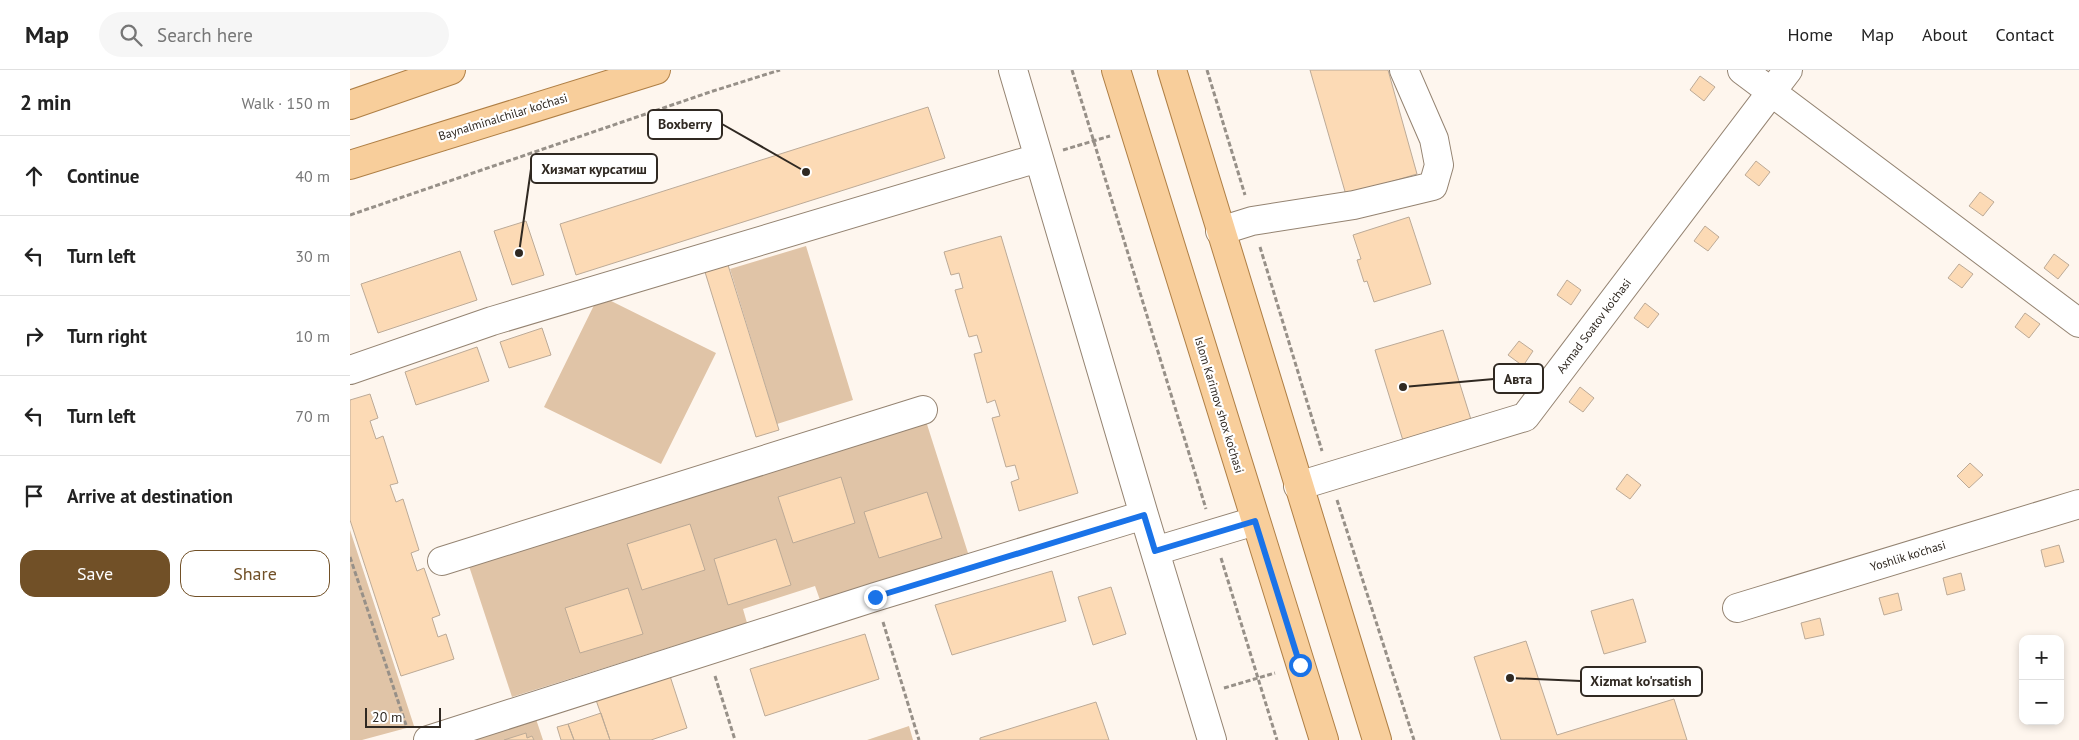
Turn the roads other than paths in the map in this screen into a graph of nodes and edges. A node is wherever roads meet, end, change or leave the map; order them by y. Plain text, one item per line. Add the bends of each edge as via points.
1 (451, 70) edge
2 (656, 70) edge
3 (1013, 70) edge
4 (1116, 70) edge
5 (1172, 70) edge
6 (1404, 70) edge
7 (1742, 70) edge
8 (1788, 70) edge
9 (1771, 92) junction
10 (350, 106) edge
11 (1038, 158) junction
12 (350, 165) edge
13 (1220, 231) junction
14 (2079, 323) edge
15 (350, 370) edge
16 (922, 410) dead end
17 (1298, 486) junction
18 (2079, 504) edge
19 (1144, 515) junction
20 (1255, 521) junction
21 (1155, 551) junction
22 (442, 560) dead end
23 (1737, 608) dead end
24 (418, 735) edge
25 (1211, 740) edge
26 (1324, 740) edge
27 (1376, 740) edge

1 - 10 main road
2 - 12 main road, Baynalminalchilar ko’chasi
3 - 11 street
4 - 20 main road, Islom Karimov shox ko'chasi
5 - 13 main road
6 - 13 street via 1434,139 1439,165 1433,186 1354,205 1252,221
7 - 9 street
8 - 9 street, Axmad Soatov ko'chasi
9 - 14 street
9 - 17 street, Axmad Soatov ko'chasi via 1525,417
11 - 15 street via 492,321
11 - 19 street
13 - 17 main road
16 - 22 street
17 - 27 main road
18 - 23 street, Yoshlik ko'chasi
19 - 21 street
19 - 24 street via 490,719
20 - 21 street
20 - 26 main road, Islom Karimov shox ko'chasi
21 - 25 street

